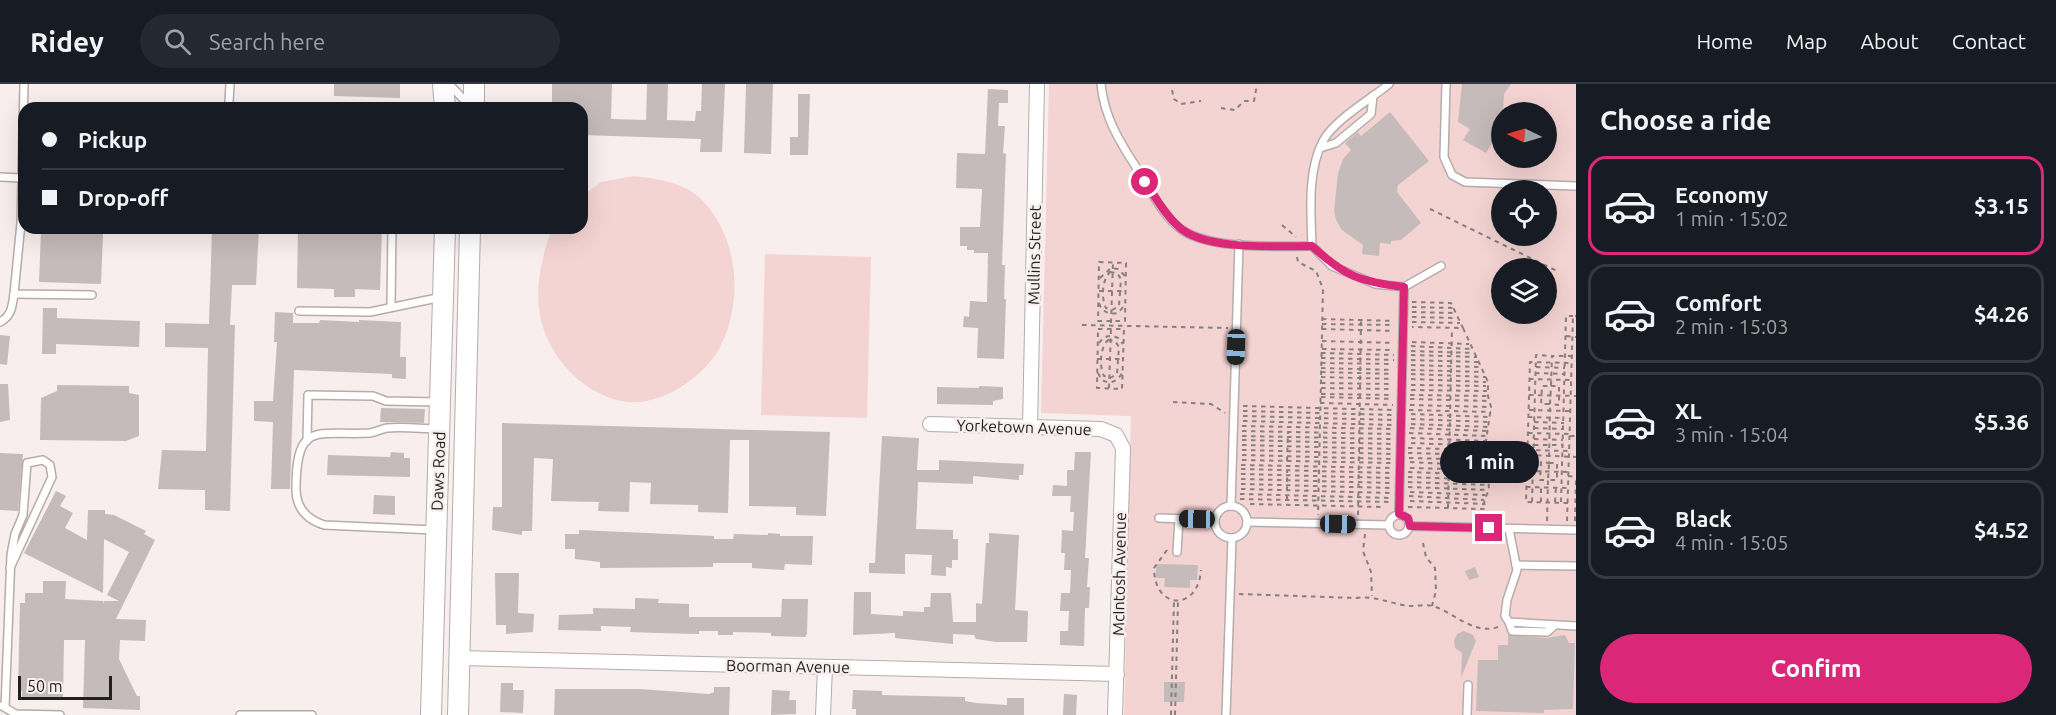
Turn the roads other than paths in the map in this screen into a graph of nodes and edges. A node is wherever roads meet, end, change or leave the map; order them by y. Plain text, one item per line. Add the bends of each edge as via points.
1 (24, 84) edge
2 (230, 84) edge
3 (443, 84) edge
4 (449, 84) edge
5 (474, 84) edge
6 (1037, 84) edge
7 (1101, 84) edge
8 (1389, 84) edge
9 (1446, 84) edge
10 (1373, 96) junction
11 (24, 102) edge
12 (229, 102) dead end
13 (444, 102) edge
14 (467, 102) edge
15 (473, 102) edge
16 (1320, 148) junction
17 (0, 177) edge
18 (18, 178) edge
19 (1576, 186) edge
20 (20, 234) edge
21 (392, 234) edge
22 (445, 234) edge
23 (463, 234) edge
24 (470, 234) edge
25 (1239, 244) junction
26 (1312, 246) junction
27 (1441, 266) dead end
28 (1404, 287) junction
29 (443, 290) junction
30 (14, 294) junction
31 (92, 295) dead end
32 (391, 307) junction
33 (299, 311) dead end
34 (466, 320) junction
35 (0, 322) edge
36 (440, 402) junction
37 (465, 415) junction
38 (930, 424) dead end
39 (1030, 427) junction
40 (439, 429) junction
41 (1116, 435) joint
42 (1400, 435) junction
43 (307, 441) junction
44 (1233, 453) junction
45 (1159, 518) dead end
46 (1179, 519) junction
47 (1215, 519) junction
48 (1246, 522) junction
49 (1389, 525) junction
50 (1410, 526) junction
51 (1509, 529) junction
52 (436, 530) junction
53 (1573, 530) edge
54 (1232, 538) junction
55 (1178, 549) road end
56 (1516, 565) junction
57 (1576, 566) edge
58 (10, 568) junction
59 (434, 624) junction
60 (1576, 626) edge
61 (460, 658) junction
62 (825, 667) junction
63 (1117, 674) junction
64 (1468, 686) dead end
65 (2, 706) edge
66 (432, 707) edge
67 (60, 715) edge
68 (240, 715) edge
69 (312, 715) edge
70 (458, 715) edge
71 (823, 715) edge
72 (1115, 715) edge
73 (1226, 715) edge
74 (1467, 715) edge

1 - 11 lane
2 - 12 lane
3 - 13 main road
4 - 14 lane
5 - 15 main road
6 - 39 street, Mullins Street
7 - 25 lane via 1116,135 1165,212 1180,229 1193,236
8 - 10 lane
9 - 19 lane via 1443,150 1452,175 1465,182
10 - 16 lane via 1333,128
10 - 16 lane via 1371,114 1336,143
16 - 26 lane via 1314,177
17 - 18 lane
20 - 30 lane
21 - 32 lane
22 - 29 main road, Daws Road
23 - 29 main road via 459,283
24 - 34 main road, Daws Road
25 - 26 lane
25 - 44 lane
26 - 28 lane via 1332,266 1352,276 1375,284
27 - 28 lane
28 - 42 lane
29 - 32 lane
29 - 34 main road
29 - 36 main road, Daws Road
30 - 31 lane
30 - 35 lane via 12,311
32 - 33 lane via 370,312
34 - 37 main road, Daws Road
36 - 37 main road
36 - 40 main road, Daws Road
36 - 43 lane via 308,395
37 - 40 main road
37 - 61 main road, Daws Road
38 - 39 street, Yorketown Avenue
39 - 41 street, Yorketown Avenue via 1101,429
40 - 43 lane via 324,432
40 - 52 main road, Daws Road
41 - 63 street, McIntosh Avenue via 1122,448
42 - 49 lane
42 - 50 lane
43 - 52 lane via 298,458 296,498 305,516 313,522
44 - 47 lane
44 - 48 lane
45 - 46 lane
46 - 47 lane
46 - 55 lane
47 - 54 lane via 1218,532
48 - 49 lane
48 - 54 lane via 1243,532
49 - 50 lane via 1393,533 1400,535
50 - 51 lane
51 - 53 lane
51 - 56 lane
52 - 59 main road, Daws Road
54 - 73 lane
56 - 57 lane
56 - 60 lane via 1505,616 1509,622
58 - 58 lane via 52,477 50,465 42,460 31,460 26,469 23,514 12,543
58 - 65 lane
59 - 61 main road
59 - 66 main road, Daws Road
61 - 62 street, Boorman Avenue
61 - 66 main road via 446,670
61 - 70 main road, Daws Road
62 - 63 street, Boorman Avenue
62 - 71 street
63 - 72 street, McIntosh Avenue
64 - 74 lane
65 - 67 lane via 16,714
68 - 69 lane

